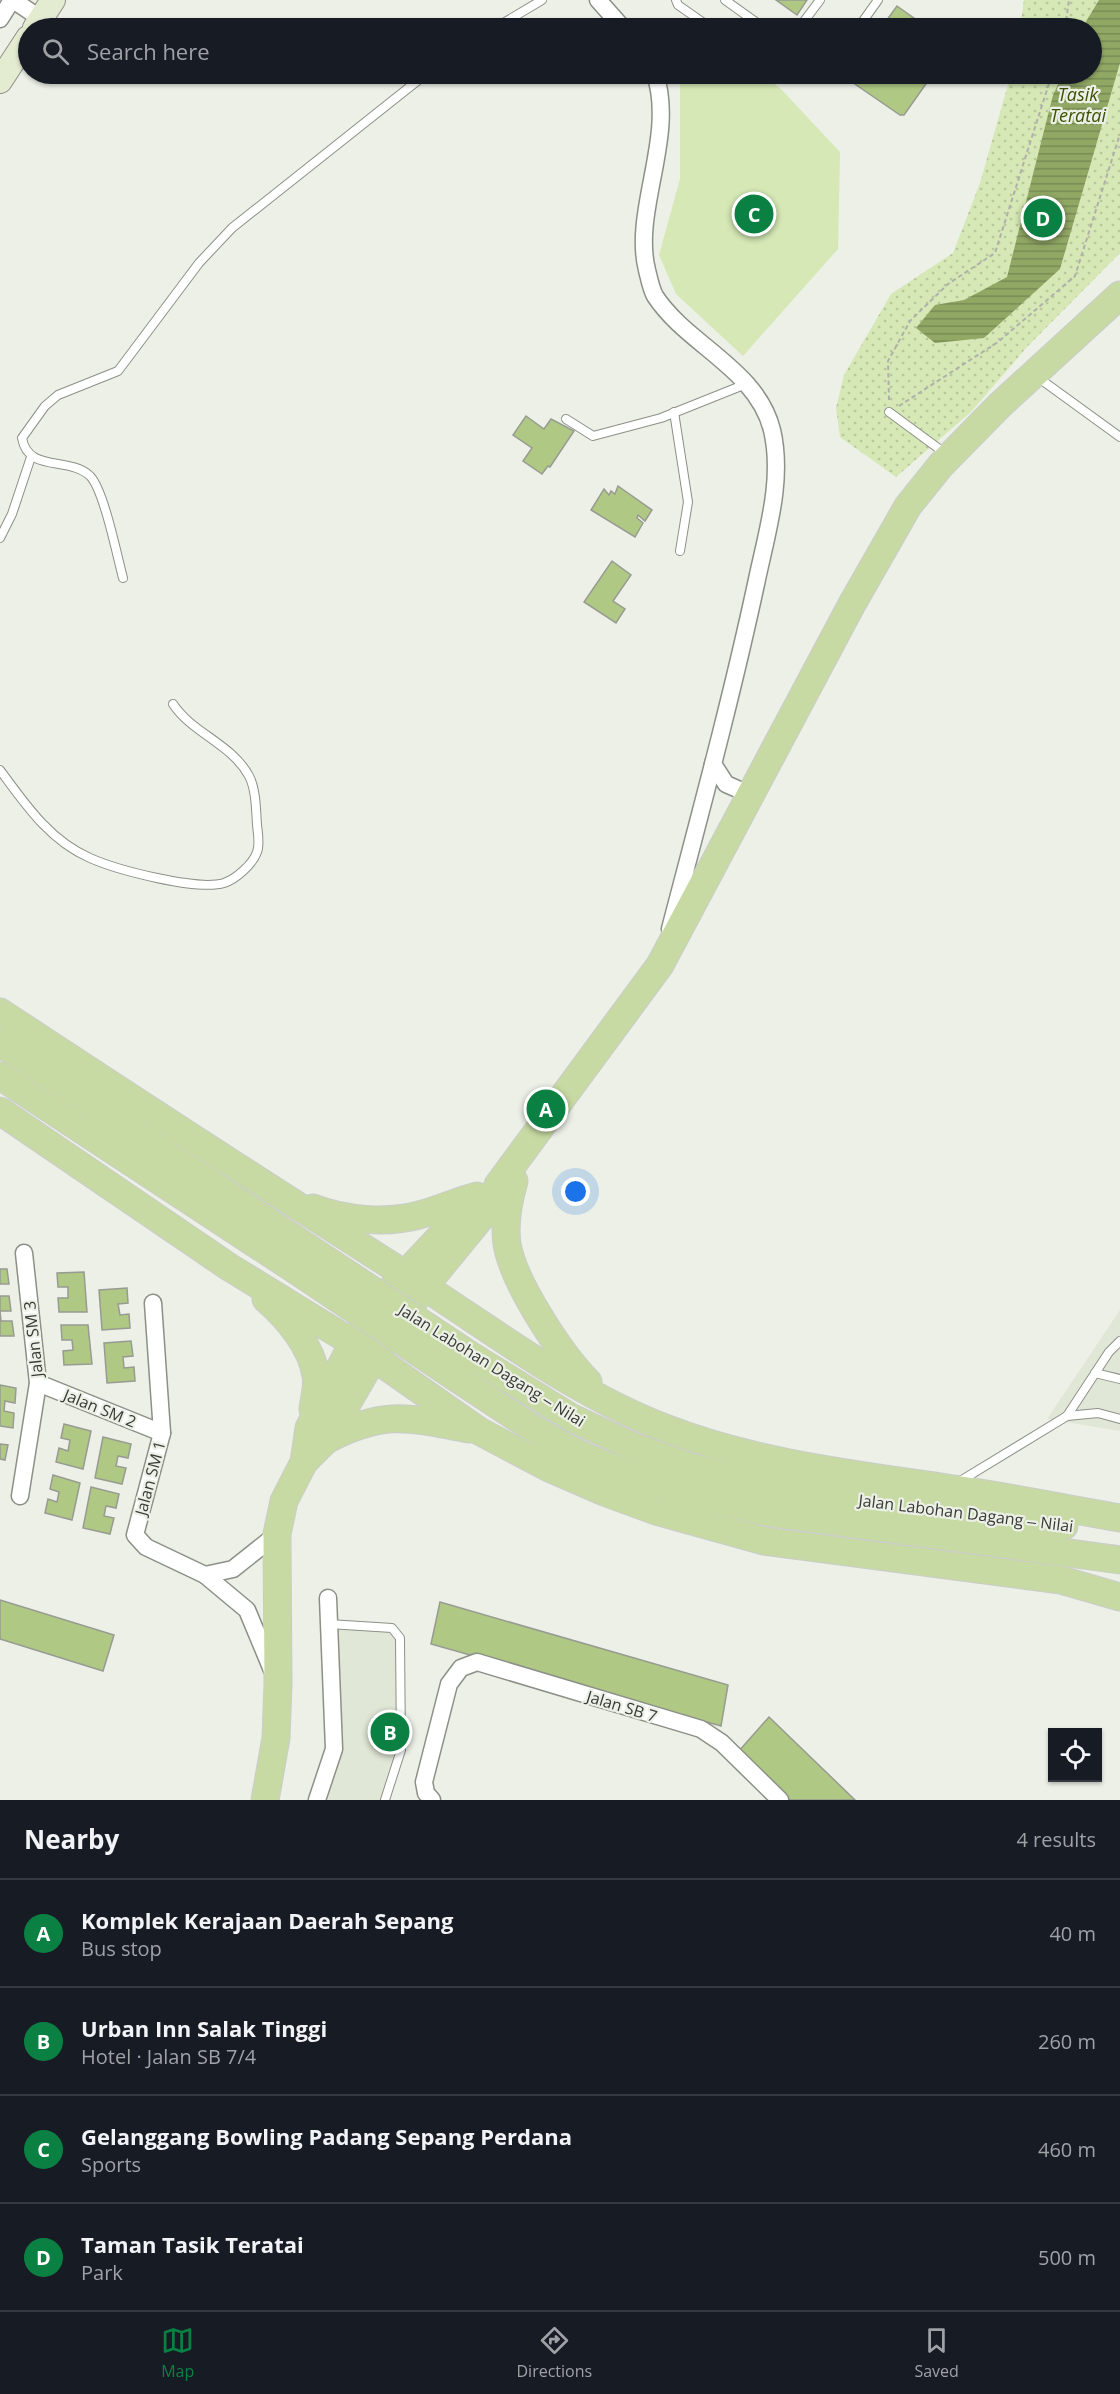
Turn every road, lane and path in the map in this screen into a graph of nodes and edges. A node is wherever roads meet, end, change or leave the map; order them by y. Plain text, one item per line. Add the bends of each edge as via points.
1 (13, 0) edge
2 (542, 0) edge
3 (598, 0) edge
4 (676, 0) edge
5 (725, 0) edge
6 (820, 0) edge
7 (878, 0) edge
8 (1069, 0) edge
9 (36, 18) edge
10 (512, 18) edge
11 (614, 18) edge
12 (697, 18) edge
13 (750, 18) edge
14 (807, 18) edge
15 (865, 18) edge
16 (1066, 18) edge
17 (0, 19) edge
18 (18, 54) edge
19 (0, 81) edge
20 (414, 84) edge
21 (657, 84) edge
22 (1049, 84) edge
23 (1120, 134) edge
24 (1120, 295) edge
25 (1035, 375) junction
26 (746, 384) junction
27 (674, 412) junction
28 (889, 412) junction
29 (566, 419) dead end
30 (1120, 437) edge
31 (31, 457) junction
32 (949, 457) junction
33 (0, 538) edge
34 (680, 551) dead end
35 (123, 578) dead end
36 (173, 705) dead end
37 (713, 764) junction
38 (0, 770) edge
39 (751, 795) junction
40 (660, 965) junction
41 (0, 1012) edge
42 (0, 1043) edge
43 (0, 1076) edge
44 (0, 1111) edge
45 (521, 1157) junction
46 (277, 1190) junction
47 (489, 1190) junction
48 (360, 1248) junction
49 (24, 1253) dead end
50 (301, 1258) junction
51 (229, 1267) junction
52 (414, 1280) junction
53 (153, 1304) dead end
54 (465, 1313) junction
55 (315, 1320) junction
56 (1120, 1341) edge
57 (363, 1350) junction
58 (463, 1366) junction
59 (1095, 1373) junction
60 (1120, 1379) edge
61 (38, 1383) junction
62 (412, 1384) junction
63 (610, 1404) junction
64 (1067, 1416) junction
65 (1120, 1419) edge
66 (479, 1431) junction
67 (162, 1433) junction
68 (318, 1434) junction
69 (949, 1488) junction
70 (21, 1496) dead end
71 (1120, 1518) edge
72 (277, 1534) junction
73 (1120, 1535) edge
74 (1120, 1560) edge
75 (205, 1575) junction
76 (1120, 1597) edge
77 (328, 1598) dead end
78 (329, 1624) junction
79 (278, 1684) junction
80 (269, 1799) edge
81 (317, 1800) edge
82 (385, 1800) edge
83 (432, 1800) edge
84 (780, 1800) edge

1 - 9 street
1 - 17 street
2 - 10 lane
3 - 11 street
4 - 12 lane
5 - 13 lane
6 - 14 lane
7 - 15 lane
8 - 16 path
18 - 19 street
20 - 31 lane via 216,243 118,371 58,395 45,406 22,438 24,450
21 - 26 street via 661,125 645,232 646,267 654,295
22 - 28 path via 995,253 948,284 910,321 888,361
23 - 28 path via 1076,276 998,342
24 - 25 main road
25 - 30 lane
25 - 32 main road
26 - 27 lane
26 - 37 street via 763,407 772,430 777,473
27 - 29 lane via 593,436
27 - 34 lane via 688,502
28 - 32 lane
31 - 33 lane
31 - 35 lane via 79,469 97,485
32 - 39 main road via 908,506
36 - 38 lane via 180,715 223,747 249,776 256,808 257,852 246,868 224,883 159,878 90,858 64,843 36,819
37 - 39 street via 726,784
37 - 40 street
39 - 40 main road
40 - 45 main road
41 - 46 main road
42 - 50 main road, Jalan Labohan Dagang ‒ Nilai
43 - 50 main road, Jalan Labohan Dagang ‒ Nilai
44 - 51 main road
45 - 47 main road
45 - 63 main road via 508,1202 507,1247 518,1275 572,1367
46 - 47 main road via 316,1209 354,1218 391,1219 419,1215
46 - 48 main road
47 - 52 main road via 492,1204
48 - 52 main road
48 - 55 main road via 374,1270 372,1290 358,1312 341,1321
49 - 61 street, Jalan SM 3
50 - 58 main road, Jalan Labohan Dagang ‒ Nilai, bridge
51 - 55 main road
51 - 68 main road via 280,1312 310,1354 317,1378
52 - 54 main road
52 - 57 main road
53 - 67 street, Jalan SM 1
54 - 62 main road via 441,1311 429,1315 414,1331 406,1352
54 - 63 main road
55 - 57 main road
56 - 59 lane
57 - 62 main road
57 - 68 main road
58 - 73 main road, Jalan Labohan Dagang ‒ Nilai via 632,1446 692,1467 763,1485
58 - 74 main road, Jalan Labohan Dagang ‒ Nilai via 525,1424 592,1459 663,1485 765,1512
59 - 60 lane
59 - 64 lane
61 - 67 street, Jalan SM 2
61 - 70 street, Jalan SM 3
62 - 66 main road
63 - 69 main road via 718,1447 853,1476
64 - 65 lane via 1098,1413
64 - 69 lane
66 - 68 main road via 389,1417
66 - 76 main road via 604,1492 764,1541 1061,1580
67 - 75 street, Jalan SM 1 via 135,1535 146,1547
68 - 72 main road via 284,1501
69 - 71 main road
72 - 75 street via 233,1569
72 - 79 main road
75 - 79 street, Jalan SM 1 via 247,1610
77 - 78 street
78 - 81 street via 334,1749
78 - 82 lane via 392,1629 400,1638 401,1749
79 - 80 main road
83 - 84 street, Jalan SB 7 via 423,1782 448,1684 461,1668 477,1662 701,1730 722,1743

